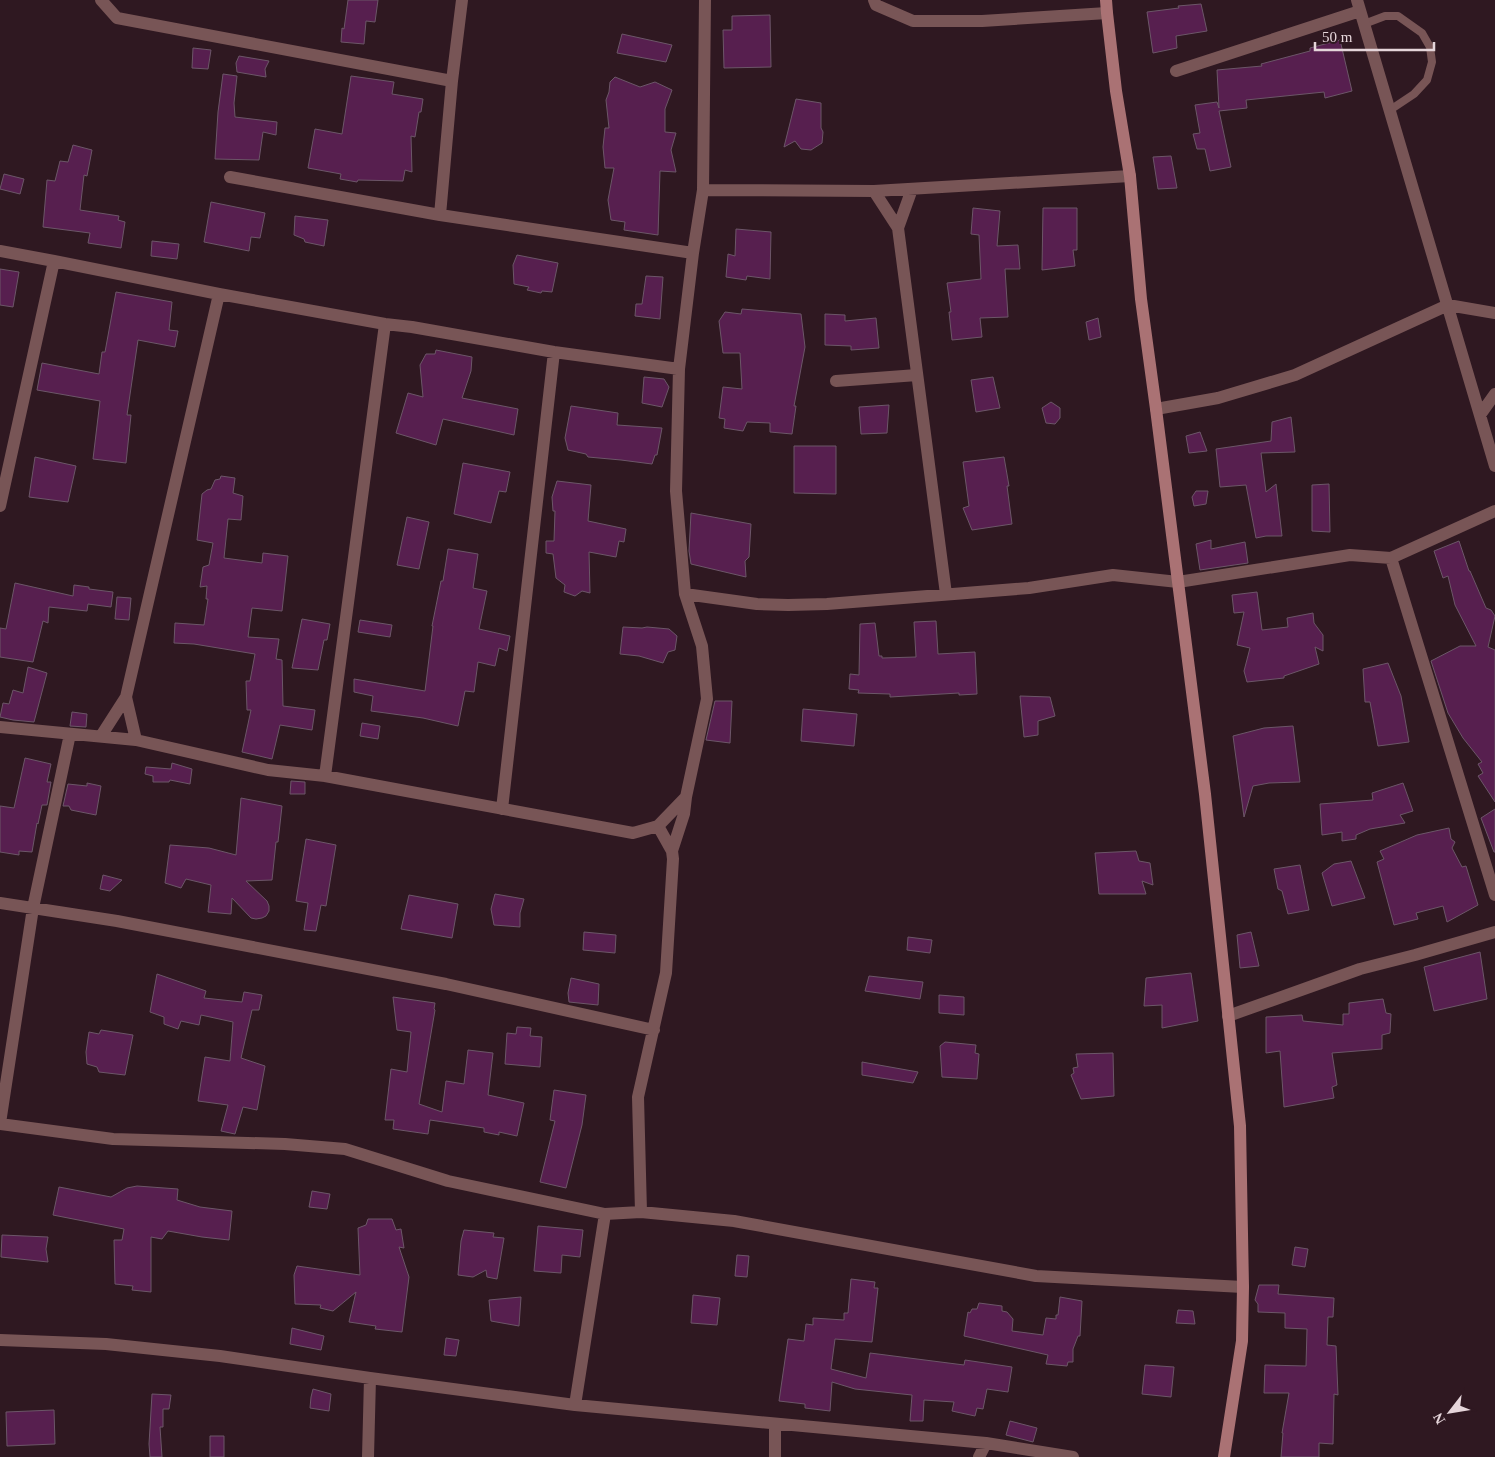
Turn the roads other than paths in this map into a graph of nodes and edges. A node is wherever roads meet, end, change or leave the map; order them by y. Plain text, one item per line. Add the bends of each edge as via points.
1 (101, 0) edge
2 (462, 0) edge
3 (705, 0) edge
4 (874, 0) edge
5 (1359, 5) edge
6 (1107, 6) edge
7 (1364, 24) junction
8 (1176, 71) dead end
9 (452, 81) junction
10 (1390, 110) junction
11 (1130, 176) junction
12 (230, 177) dead end
13 (912, 189) junction
14 (703, 190) junction
15 (874, 191) junction
16 (440, 215) junction
17 (898, 228) junction
18 (0, 252) edge
19 (693, 253) junction
20 (54, 261) junction
21 (219, 294) junction
22 (1448, 306) junction
23 (1495, 313) edge
24 (385, 324) junction
25 (554, 352) junction
26 (678, 370) junction
27 (917, 375) junction
28 (836, 381) dead end
29 (1495, 394) edge
30 (1156, 409) junction
31 (1480, 415) junction
32 (1495, 466) edge
33 (0, 506) edge
34 (1495, 511) edge
35 (1391, 558) junction
36 (1178, 582) junction
37 (685, 594) junction
38 (946, 594) junction
39 (126, 697) junction
40 (0, 726) edge
41 (70, 734) junction
42 (101, 736) junction
43 (136, 740) junction
44 (325, 776) junction
45 (686, 797) junction
46 (502, 809) junction
47 (658, 826) junction
48 (672, 851) junction
49 (1495, 895) edge
50 (0, 903) edge
51 (33, 908) junction
52 (1495, 932) edge
53 (1228, 1016) junction
54 (654, 1030) junction
55 (0, 1124) edge
56 (641, 1212) junction
57 (605, 1214) junction
58 (1243, 1287) junction
59 (0, 1340) edge
60 (370, 1378) junction
61 (575, 1406) junction
62 (775, 1424) junction
63 (986, 1443) junction
64 (368, 1457) edge
65 (775, 1457) edge
66 (979, 1457) edge
67 (1073, 1457) edge
68 (1224, 1457) edge

1 - 9 street via 117,18
2 - 9 street
3 - 14 street
4 - 6 street via 876,5 913,21 982,21
5 - 7 street
5 - 8 street
6 - 11 street
7 - 10 street
7 - 10 lane via 1385,16 1398,16 1422,33 1430,47 1432,62 1427,80 1414,94
9 - 16 street
10 - 22 street
11 - 13 street
11 - 30 street via 1141,299
12 - 16 street
13 - 15 street
13 - 17 street
14 - 15 street
14 - 19 street
15 - 17 street
16 - 19 street
17 - 27 street
18 - 20 street
19 - 26 street
20 - 21 street
20 - 33 street
21 - 24 street
21 - 39 street
22 - 23 street
22 - 30 street via 1295,375 1218,398
22 - 31 street
24 - 25 street
24 - 44 street
25 - 26 street
25 - 46 street
26 - 37 street via 676,490
27 - 28 street
27 - 38 street
29 - 31 street
30 - 36 street
31 - 32 street
34 - 35 street
35 - 36 street via 1350,555
35 - 49 street
36 - 38 street via 1113,575 1029,588
36 - 53 street
37 - 38 street via 788,605
37 - 45 street via 702,646 707,699
39 - 42 street
39 - 43 street
40 - 41 street
41 - 42 street
41 - 51 street
42 - 43 street
43 - 44 street via 268,770
44 - 46 street
45 - 47 street
45 - 48 street
46 - 47 street via 633,833
47 - 48 street
48 - 54 street via 666,973
50 - 51 street
51 - 54 street via 446,984
51 - 55 street
52 - 53 street via 1360,969
53 - 58 street via 1240,1126
54 - 56 street via 638,1097
55 - 57 street via 113,1139 345,1149 448,1181
56 - 57 street
56 - 58 street via 734,1221 1036,1276
57 - 61 street
58 - 68 street via 1242,1341
59 - 60 street via 106,1344 220,1356
60 - 61 street
60 - 64 street
61 - 62 street
62 - 63 street
62 - 65 street
63 - 66 street
63 - 67 street

